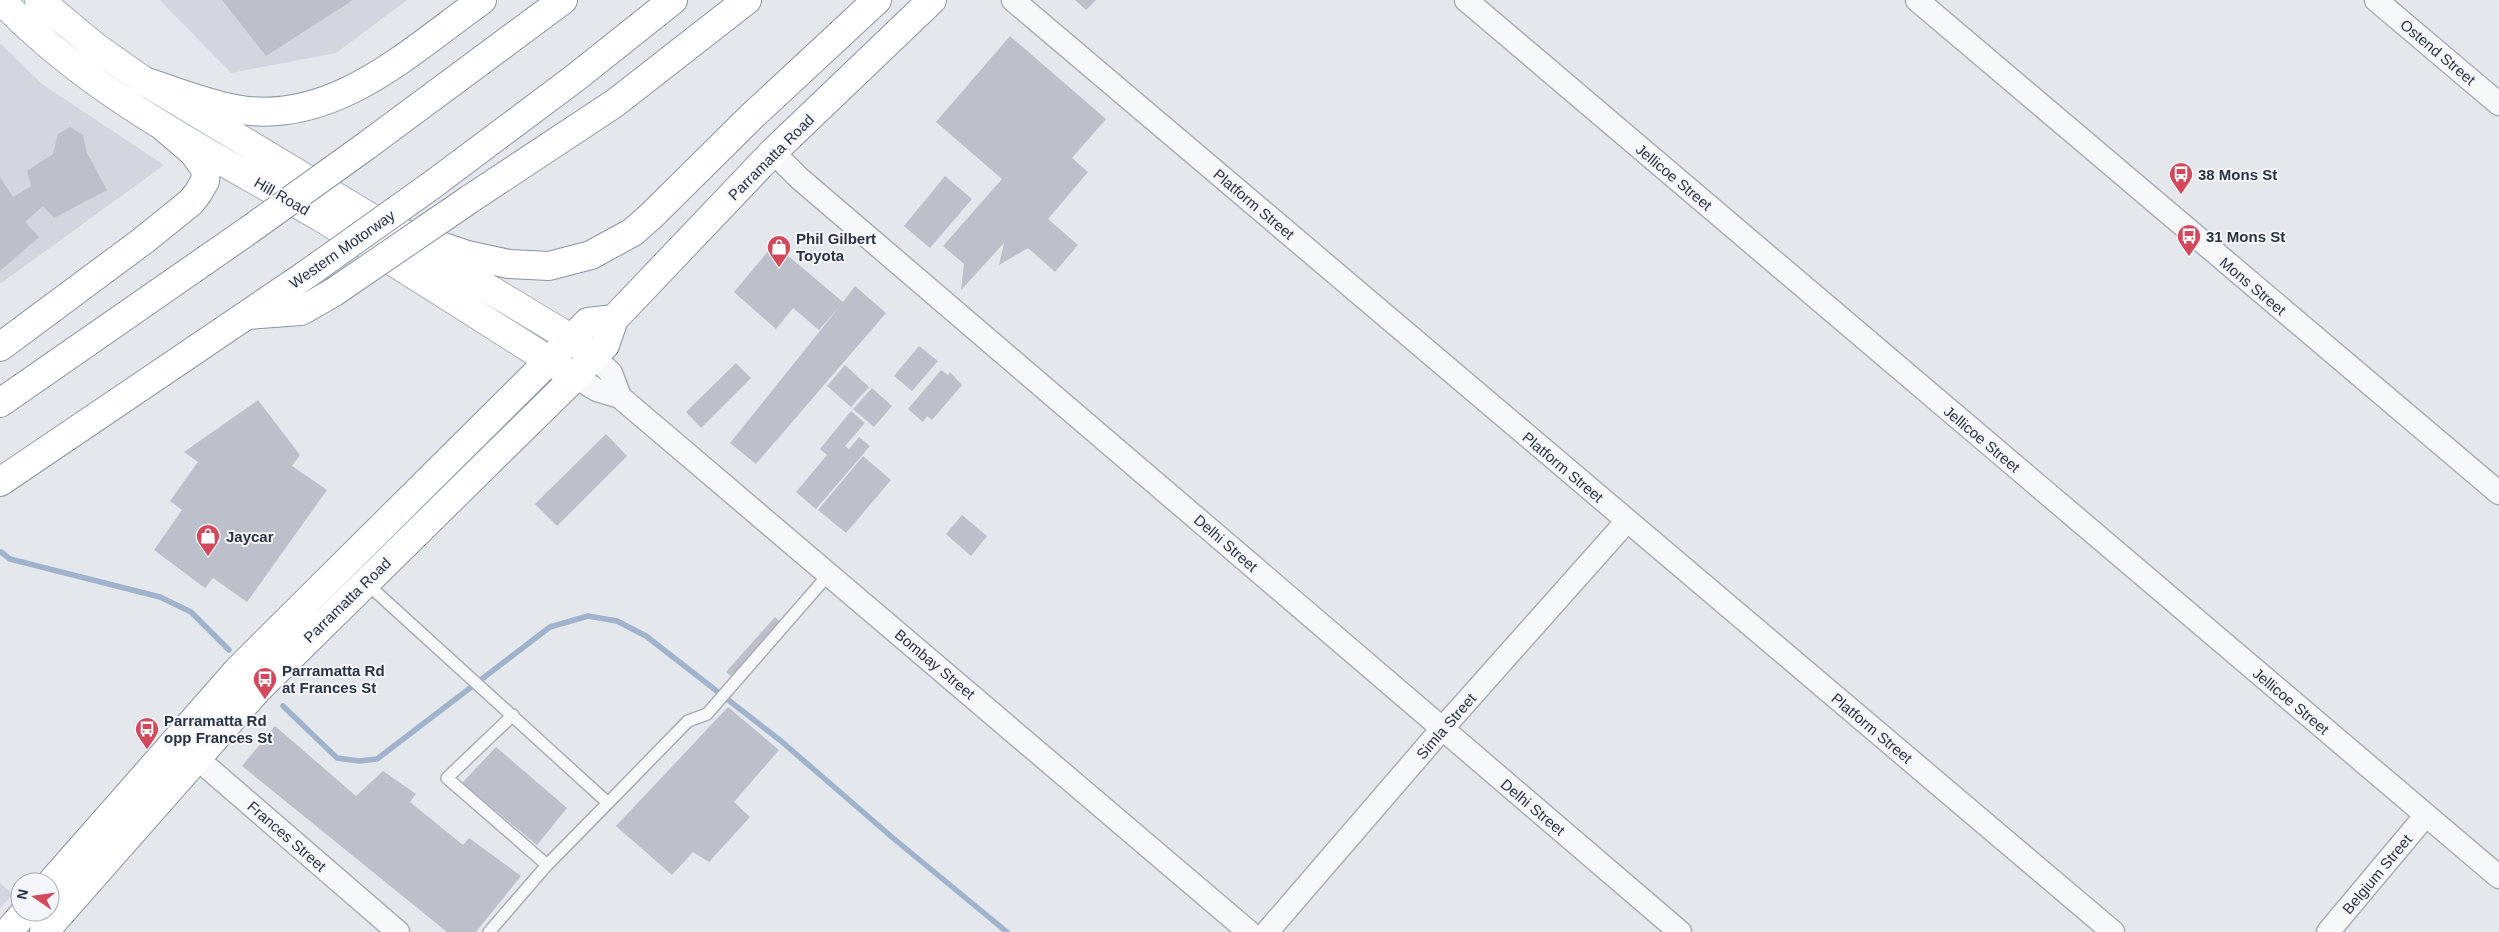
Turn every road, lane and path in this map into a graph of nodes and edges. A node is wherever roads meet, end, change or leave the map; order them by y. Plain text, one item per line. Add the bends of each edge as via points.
1 (1, 0) edge
2 (39, 0) edge
3 (482, 0) edge
4 (563, 0) edge
5 (673, 0) edge
6 (747, 0) edge
7 (878, 0) edge
8 (932, 0) edge
9 (1013, 0) edge
10 (1466, 0) edge
11 (1917, 0) edge
12 (2376, 0) edge
13 (144, 81) junction
14 (2499, 104) edge
15 (165, 128) junction
16 (773, 152) junction
17 (385, 227) junction
18 (247, 315) junction
19 (614, 319) junction
20 (572, 339) junction
21 (0, 347) edge
22 (594, 356) junction
23 (551, 361) junction
24 (575, 376) junction
25 (620, 397) junction
26 (0, 403) edge
27 (0, 482) edge
28 (2499, 493) edge
29 (1627, 521) junction
30 (829, 574) junction
31 (365, 582) junction
32 (513, 715) junction
33 (1442, 729) junction
34 (176, 740) junction
35 (196, 758) junction
36 (608, 803) junction
37 (2426, 815) junction
38 (546, 865) junction
39 (60, 873) edge
40 (2499, 877) edge
41 (16, 922) edge
42 (384, 928) edge
43 (8, 932) edge
44 (44, 932) edge
45 (489, 932) edge
46 (1249, 932) edge
47 (1267, 932) edge
48 (1680, 932) edge
49 (2113, 932) edge
50 (2328, 932) edge

1 - 15 main road, Hill Road via 66,58
2 - 13 main road, Hill Road via 97,48
3 - 13 main road via 358,87 331,100 304,107 256,111 235,109
4 - 26 main road, bridge via 249,230
5 - 18 main road, Western Motorway, bridge via 432,185
6 - 18 main road, bridge via 614,103 334,292 301,311
7 - 17 main road via 633,232 591,255 549,266 508,264 467,255
8 - 16 main road, Parramatta Road
9 - 29 street, Platform Street
10 - 37 street, Jellicoe Street
11 - 28 street, Mons Street
12 - 14 street, Ostend Street
13 - 17 main road, Hill Road
15 - 21 main road via 193,152 206,170 205,181 198,193 144,240
15 - 23 main road, Hill Road via 324,220
16 - 19 main road, Parramatta Road
16 - 33 street, Delhi Street via 799,178
17 - 20 main road, Hill Road
18 - 27 main road, Western Motorway
19 - 20 main road, Parramatta Road via 588,322
19 - 22 main road, Parramatta Road via 605,345
20 - 22 main road, Hill Road
20 - 23 main road, Parramatta Road
22 - 24 main road, Parramatta Road
22 - 25 street, Bombay Street via 611,373
23 - 24 main road, Hill Road
23 - 34 main road, Parramatta Road via 238,670
24 - 25 street, Bombay Street via 597,390
24 - 31 main road, Parramatta Road
25 - 30 street, Bombay Street
29 - 33 street, Simla Street
29 - 49 street, Platform Street
30 - 36 lane via 707,714 688,721
30 - 46 street, Bombay Street
31 - 32 lane
31 - 35 main road, Parramatta Road via 258,689
32 - 36 lane
32 - 38 lane via 447,778
33 - 47 street, Simla Street
33 - 48 street, Delhi Street
34 - 35 street, Frances Street
34 - 39 main road, Parramatta Road
35 - 42 street, Frances Street
35 - 44 main road, Parramatta Road
36 - 38 lane
37 - 40 street, Jellicoe Street
37 - 50 street, Belgium Street
38 - 45 lane
41 - 43 main road

